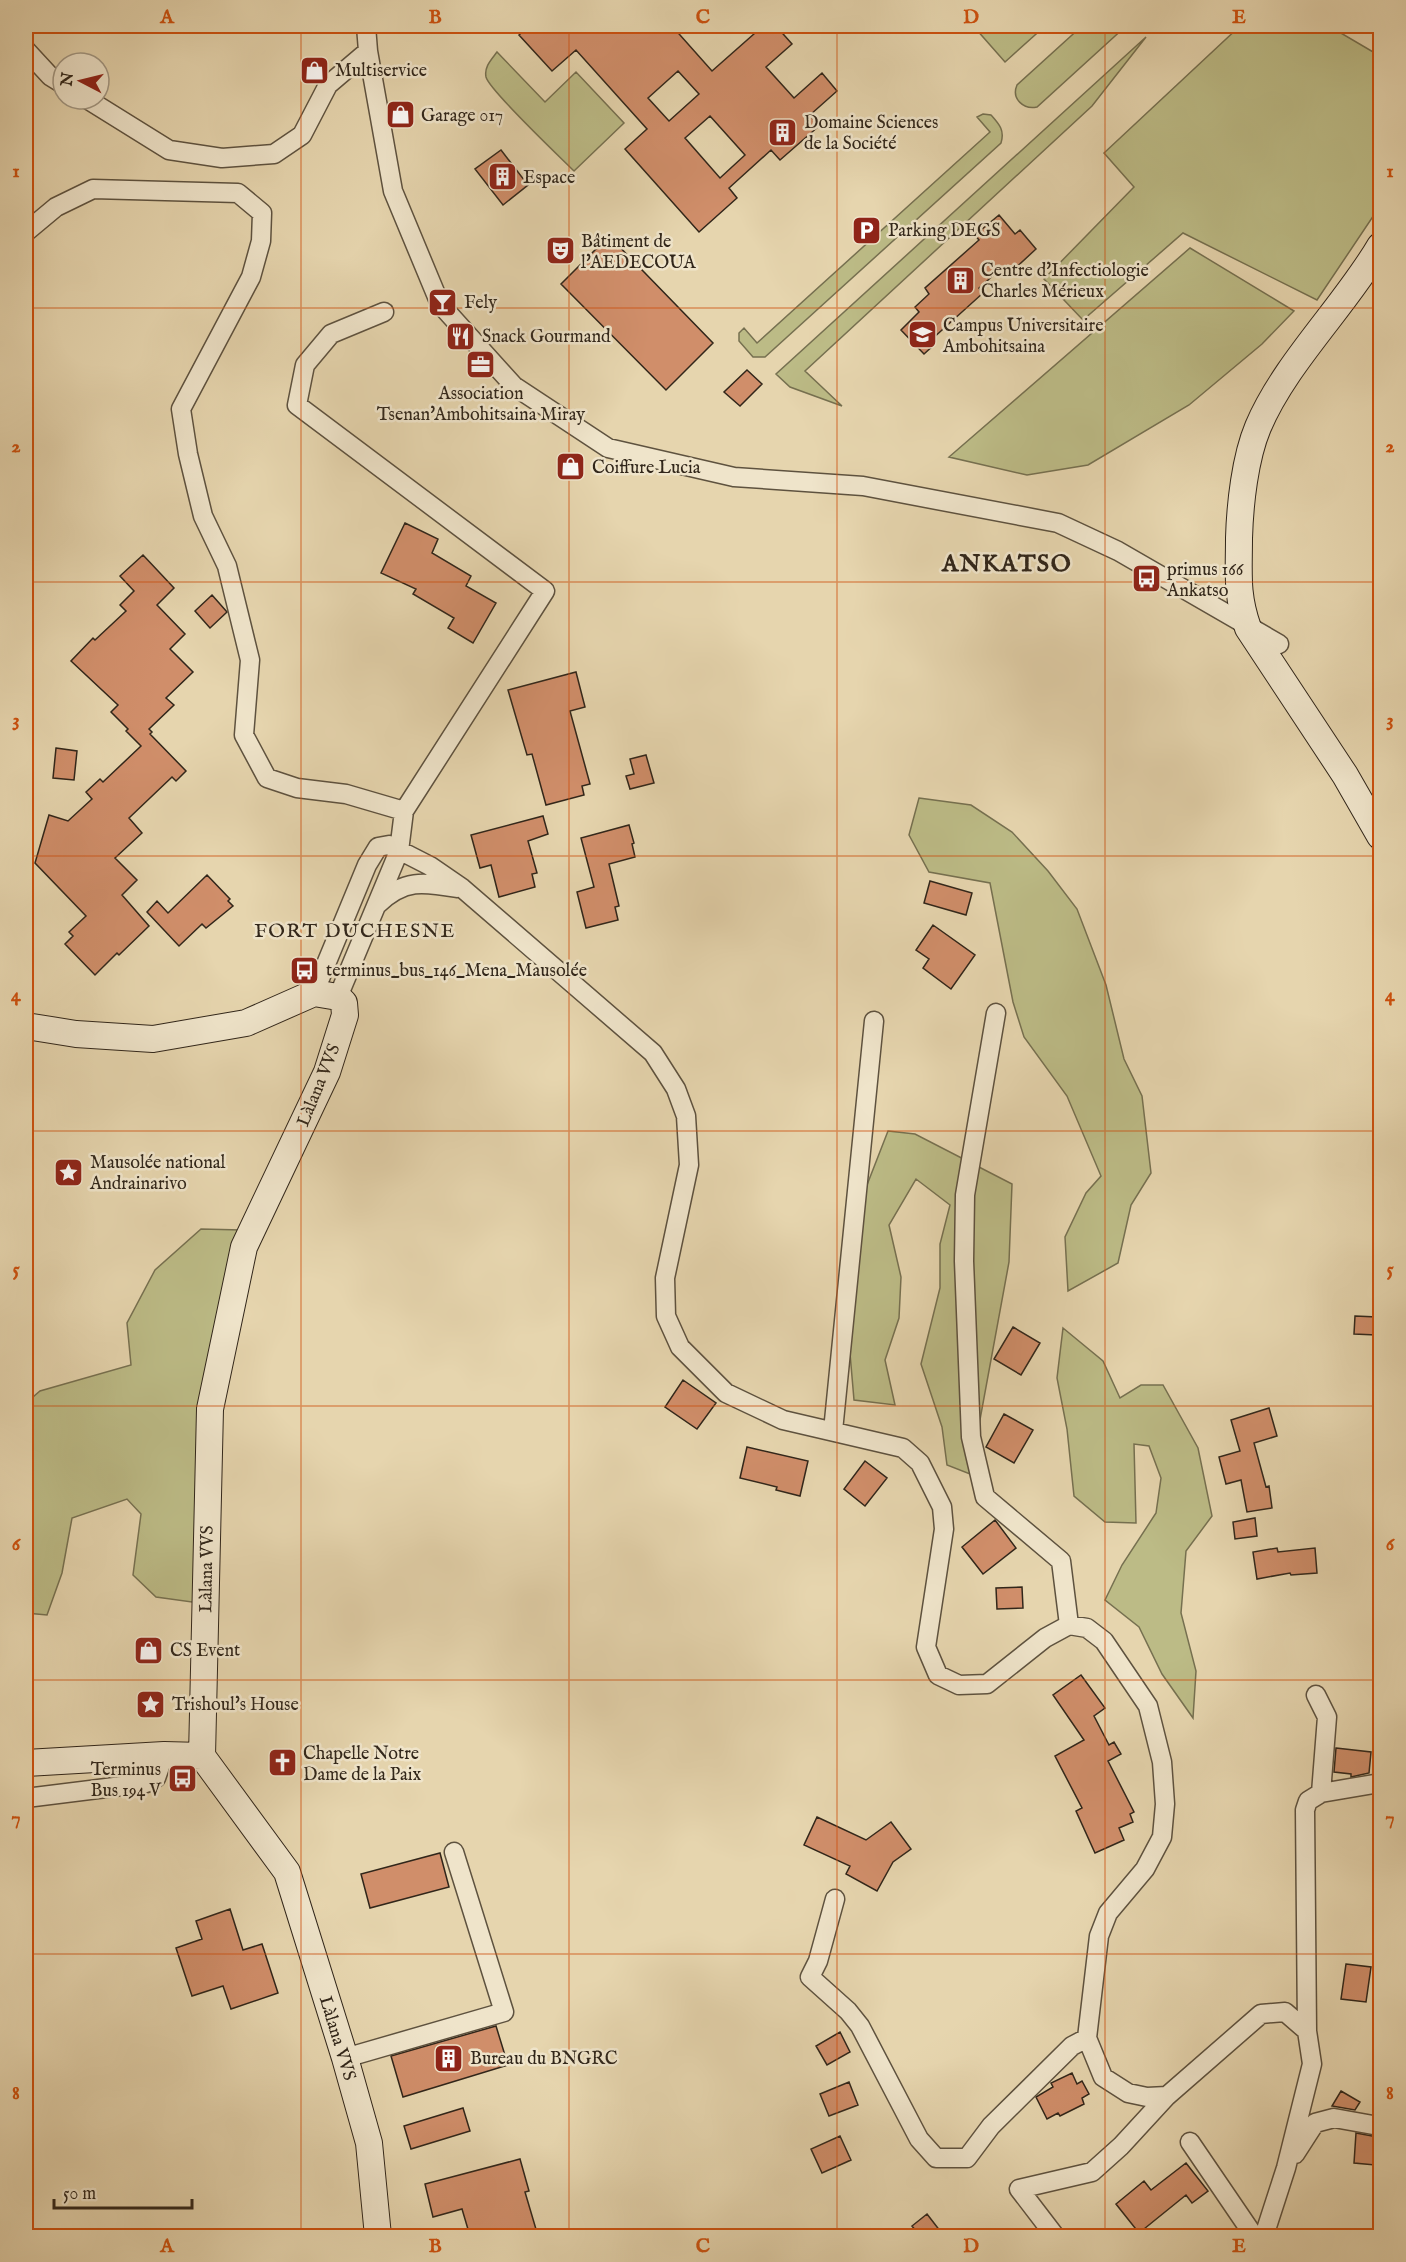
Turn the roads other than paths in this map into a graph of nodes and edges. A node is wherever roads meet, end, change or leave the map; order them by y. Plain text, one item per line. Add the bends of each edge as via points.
1 (366, 26) edge
2 (26, 50) edge
3 (368, 51) junction
4 (51, 77) edge
5 (106, 111) edge
6 (26, 232) edge
7 (1380, 246) edge
8 (384, 312) dead end
9 (1238, 582) junction
10 (1248, 628) junction
11 (1279, 644) junction
12 (1380, 803) edge
13 (404, 811) junction
14 (1380, 836) edge
15 (399, 851) junction
16 (462, 888) junction
17 (376, 906) junction
18 (326, 995) junction
19 (996, 1013) dead end
20 (874, 1021) dead end
21 (26, 1026) edge
22 (833, 1431) junction
23 (1070, 1625) junction
24 (1316, 1695) dead end
25 (164, 1755) junction
26 (202, 1756) junction
27 (26, 1763) edge
28 (1380, 1783) edge
29 (1321, 1793) junction
30 (26, 1798) edge
31 (454, 1851) dead end
32 (835, 1899) dead end
33 (1307, 2031) junction
34 (1087, 2038) junction
35 (345, 2058) junction
36 (1167, 2096) junction
37 (1373, 2125) dead end
38 (1190, 2142) dead end
39 (1286, 2168) junction
40 (378, 2236) edge
41 (1055, 2236) edge
42 (1254, 2236) edge
43 (1263, 2236) edge

1 - 3 street
2 - 4 street
3 - 5 street via 328,85 302,135 274,154 222,158 169,150
3 - 10 street via 393,191 440,304 514,386 608,448 735,477 863,486 1058,524 1118,551
6 - 13 street via 56,207 93,189 238,193 262,213 261,241 251,277 181,409 202,516 227,566 250,660 244,735 267,778
7 - 9 main road via 1280,387 1258,427 1242,486
8 - 13 street via 331,334 305,365 297,405 545,591
9 - 10 main road
9 - 11 main road
10 - 11 street
10 - 14 main road
11 - 12 main road
13 - 15 street
15 - 16 street
15 - 17 street
15 - 18 street via 389,845 378,847 367,865
16 - 17 street via 403,886
16 - 22 street via 653,1053 676,1089 686,1116 689,1165 665,1278 666,1316 680,1347 726,1393 783,1420
17 - 18 street
18 - 21 main road via 246,1023 153,1039
18 - 26 main road, Làlana VVS via 344,1003 345,1015 327,1072 244,1247 210,1409
19 - 23 street via 965,1194 971,1437 985,1497 1061,1561
20 - 22 street
22 - 23 street via 903,1448 920,1463 942,1507 944,1529 926,1647 938,1675 959,1685 987,1683 1045,1638
23 - 34 street via 1087,1628 1104,1641 1148,1706 1162,1762 1165,1804 1162,1837 1145,1869 1108,1913 1099,1936
24 - 29 street via 1327,1717
25 - 26 main road
25 - 27 main road
25 - 30 street via 156,1778 146,1783
26 - 35 main road, Làlana VVS via 287,1872
28 - 29 street
29 - 33 street via 1308,1801 1305,1810
31 - 35 street via 504,2012
32 - 34 street via 810,1977 860,2026 919,2139 936,2158 967,2158 991,2126 1072,2046
33 - 36 street via 1285,2012 1262,2014
33 - 39 street via 1312,2064
34 - 36 street via 1104,2077 1128,2093
35 - 40 main road, Làlana VVS via 369,2143
36 - 41 street via 1092,2172 1019,2189
37 - 39 street via 1334,2118 1315,2123
38 - 42 street
39 - 43 street

